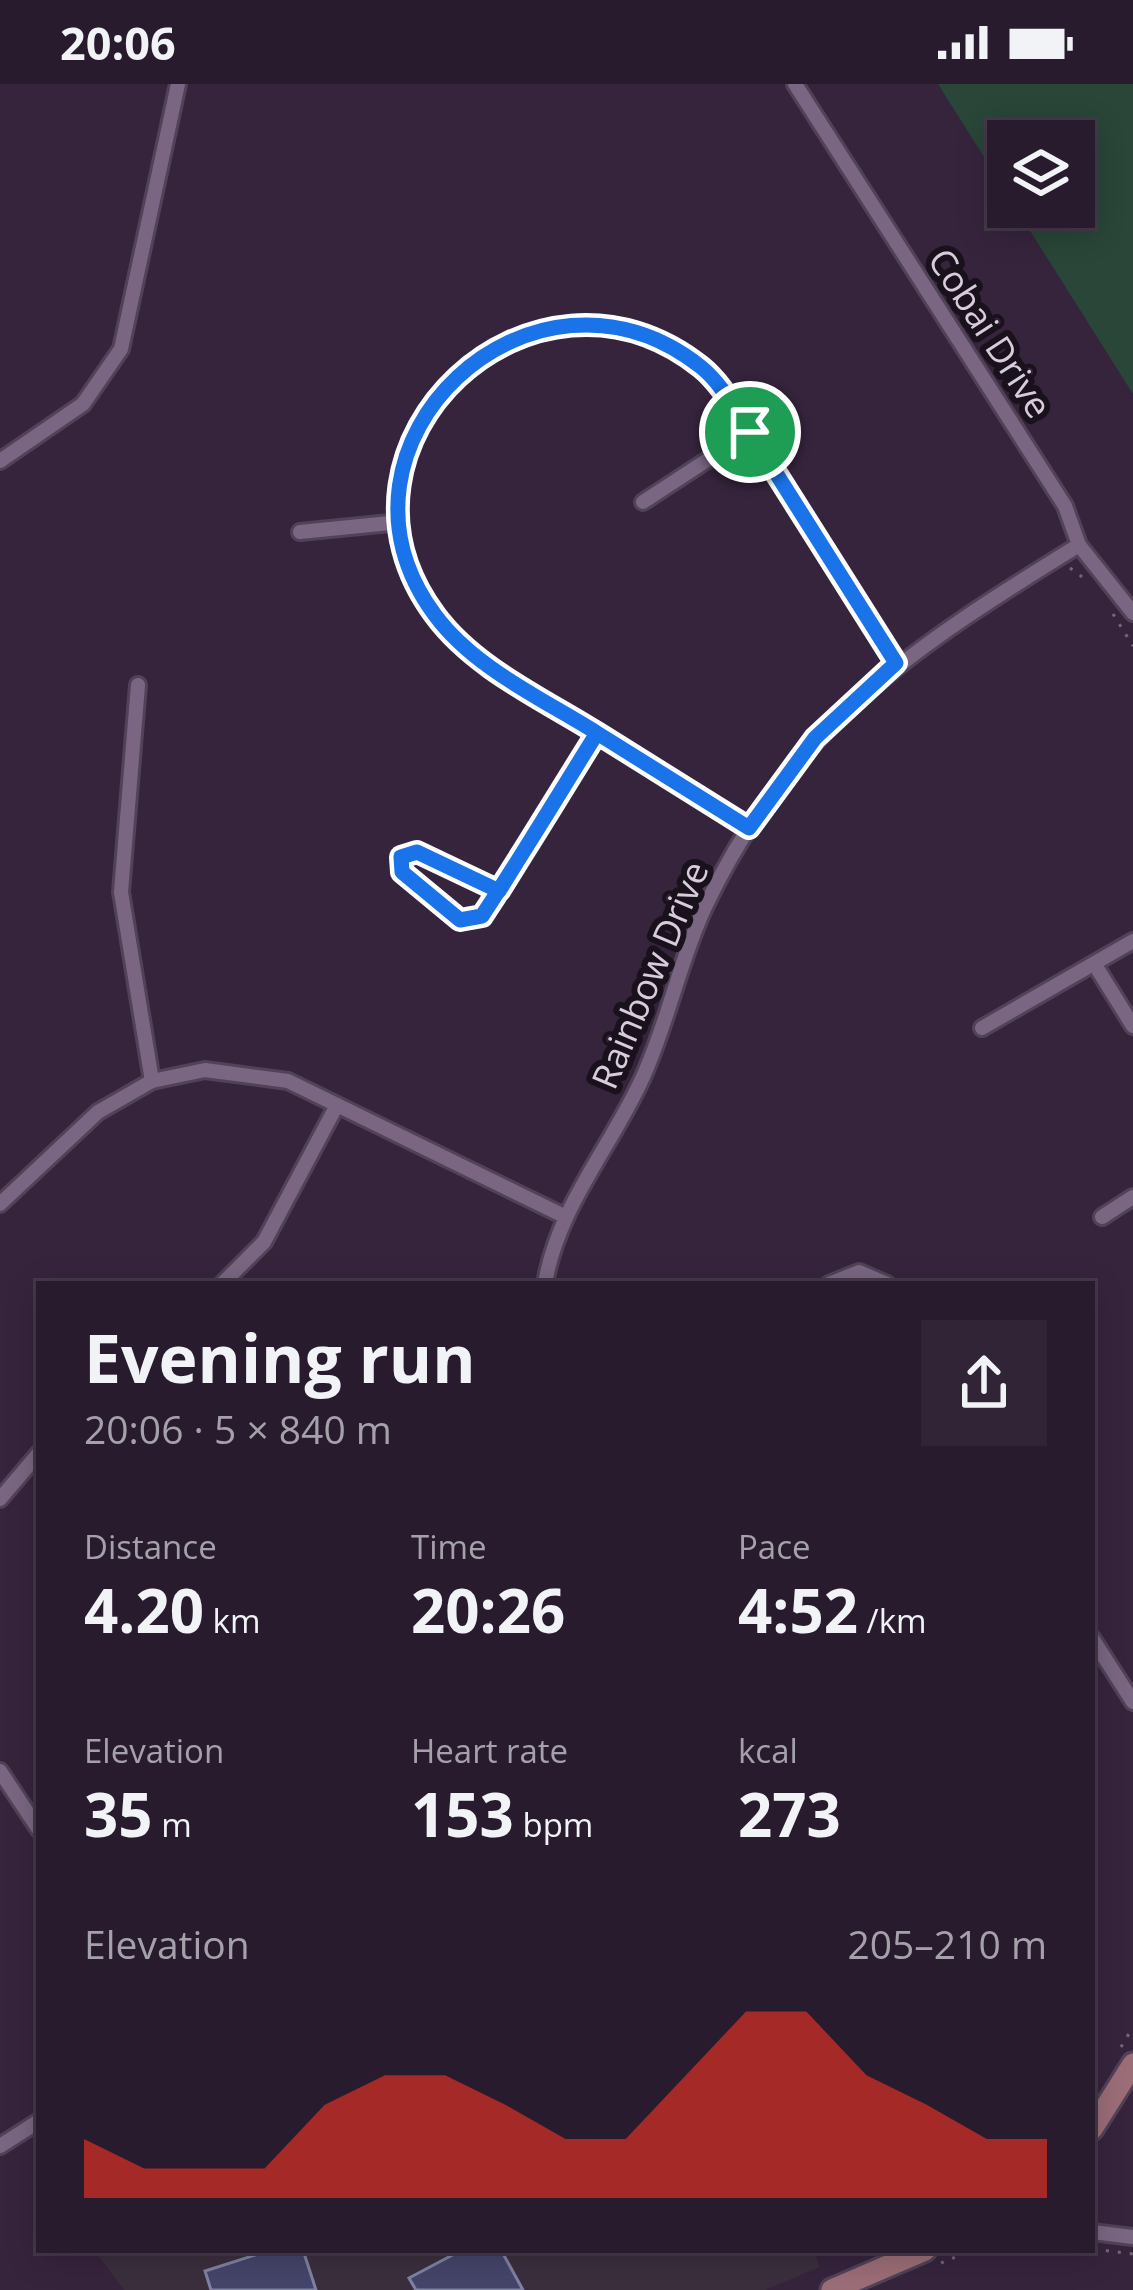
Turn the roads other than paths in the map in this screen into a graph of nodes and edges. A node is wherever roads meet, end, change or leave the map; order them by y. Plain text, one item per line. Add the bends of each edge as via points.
1 (178, 84) edge
2 (796, 84) edge
3 (750, 432) junction
4 (0, 460) edge
5 (643, 502) dead end
6 (400, 522) junction
7 (300, 532) dead end
8 (1079, 545) junction
9 (1133, 613) edge
10 (896, 663) junction
11 (137, 685) dead end
12 (597, 733) junction
13 (749, 828) junction
14 (499, 891) junction
15 (1133, 940) edge
16 (1095, 965) junction
17 (1133, 1026) edge
18 (982, 1028) dead end
19 (152, 1081) junction
20 (337, 1105) junction
21 (1133, 1197) edge
22 (0, 1204) edge
23 (566, 1217) junction
24 (1102, 1217) dead end
25 (230, 1281) edge
26 (546, 1281) edge
27 (836, 1281) edge
28 (880, 1281) edge
29 (36, 1457) edge
30 (24, 1472) junction
31 (36, 1482) edge
32 (0, 1499) edge
33 (1095, 1643) edge
34 (1133, 1702) edge
35 (0, 1771) edge
36 (36, 1825) edge
37 (1133, 2064) edge
38 (36, 2123) edge
39 (1095, 2124) edge
40 (0, 2145) edge
41 (1095, 2232) edge
42 (1133, 2237) edge
43 (918, 2253) edge
44 (832, 2290) edge

1 - 4 street via 121,349 83,404
2 - 8 street, Cobai Drive via 1064,506
3 - 5 street
3 - 6 street via 704,370 655,340 601,326 528,334 468,365 429,408 404,470
3 - 10 street
6 - 7 street
6 - 12 street via 422,596 455,638
8 - 9 street, Cobai Drive
8 - 10 street, Rainbow Drive
10 - 13 street, Rainbow Drive via 815,738
11 - 19 street via 121,892
12 - 13 street
12 - 14 street
13 - 23 street, Rainbow Drive via 698,922 636,1093
14 - 14 street via 479,919 464,921 402,872 399,860 417,852
15 - 16 street
16 - 17 street
16 - 18 street
19 - 20 street via 205,1070 248,1072
19 - 22 street via 98,1112
20 - 23 street
20 - 25 street via 264,1242
21 - 24 street
23 - 26 street, Rainbow Drive
27 - 28 street via 859,1272
29 - 30 street
30 - 31 street
30 - 32 street
33 - 34 street
35 - 36 street
37 - 39 street
38 - 40 street
41 - 42 street
43 - 44 street

